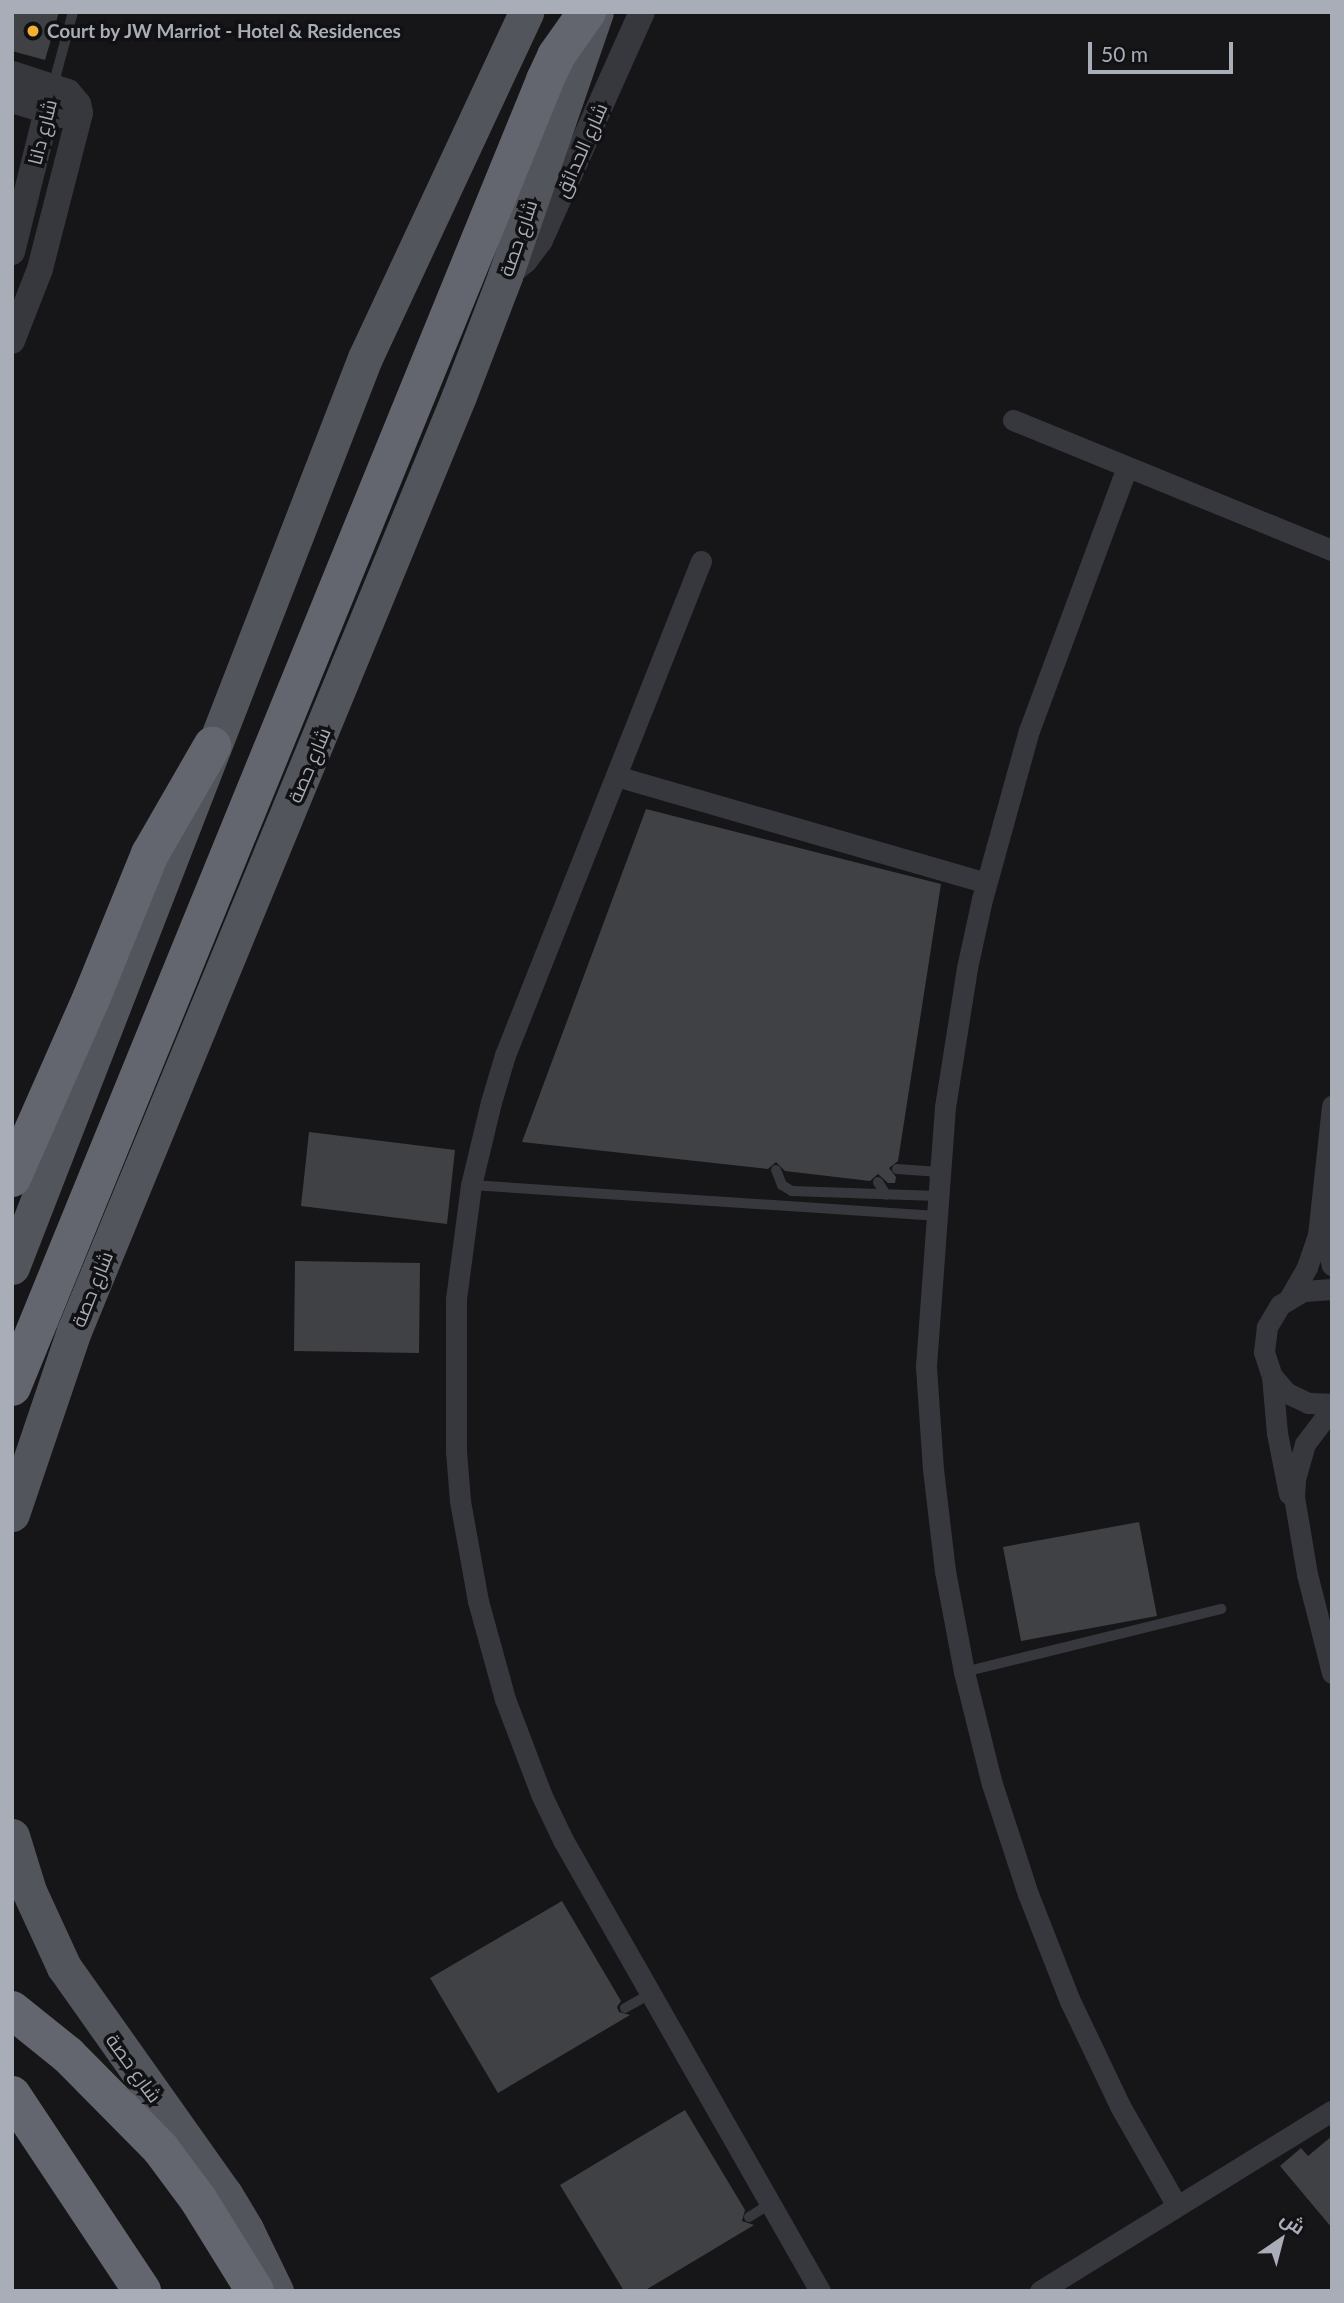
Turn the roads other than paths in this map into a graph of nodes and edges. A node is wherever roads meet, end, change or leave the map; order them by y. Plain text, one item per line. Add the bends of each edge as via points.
1 (73, 12) edge
2 (526, 12) edge
3 (587, 12) edge
4 (596, 12) edge
5 (642, 12) edge
6 (12, 74) edge
7 (50, 98) junction
8 (12, 100) edge
9 (12, 252) edge
10 (505, 276) junction
11 (12, 341) edge
12 (1013, 420) dead end
13 (1127, 467) junction
14 (1332, 550) edge
15 (701, 561) dead end
16 (212, 746) junction
17 (616, 776) junction
18 (986, 883) junction
19 (1332, 1106) edge
20 (897, 1169) dead end
21 (776, 1170) dead end
22 (939, 1172) junction
23 (12, 1178) edge
24 (878, 1182) dead end
25 (471, 1185) junction
26 (886, 1195) junction
27 (937, 1206) junction
28 (1322, 1218) junction
29 (1332, 1265) edge
30 (12, 1267) edge
31 (1332, 1289) edge
32 (1290, 1297) junction
33 (1272, 1376) junction
34 (12, 1387) edge
35 (1332, 1406) edge
36 (12, 1514) edge
37 (1296, 1516) junction
38 (1221, 1609) dead end
39 (964, 1672) junction
40 (1332, 1673) edge
41 (12, 1836) edge
42 (650, 1994) junction
43 (625, 2008) dead end
44 (12, 2010) edge
45 (12, 2095) edge
46 (1332, 2111) edge
47 (770, 2204) junction
48 (1177, 2206) junction
49 (749, 2217) dead end
50 (142, 2291) edge
51 (255, 2291) edge
52 (276, 2291) edge
53 (820, 2291) edge
54 (1040, 2291) edge

1 - 7 lane, شارع دانا
2 - 16 main road via 365,358
3 - 34 highway via 545,80
4 - 10 main road, شارع حصة
5 - 10 street, شارع الحدائق via 540,240
6 - 7 street
7 - 8 street
7 - 9 street, شارع دانا
7 - 11 street, شارع دانا via 74,97 80,121 40,269
10 - 36 main road, شارع حصة via 412,516 74,1331
12 - 13 street
13 - 14 street
13 - 18 street via 1029,730
15 - 17 street
16 - 23 highway via 150,854
16 - 30 main road
17 - 18 street
17 - 25 street via 505,1055
18 - 22 street via 955,1037
19 - 28 street
20 - 22 lane
21 - 26 lane via 782,1185 792,1191
22 - 27 street
24 - 26 lane
25 - 27 lane
25 - 42 street via 456,1298 453,1400 460,1501 478,1601 505,1699 541,1794
26 - 27 lane
27 - 39 street via 926,1367 942,1546
28 - 29 street
28 - 32 street via 1313,1251
31 - 32 street
32 - 33 street via 1272,1315 1264,1339
33 - 35 street via 1297,1399
33 - 37 street via 1282,1461
35 - 37 street via 1314,1428 1298,1461
37 - 40 street
38 - 39 lane
39 - 48 street via 992,1784 1048,1948 1120,2106
41 - 52 main road, شارع حصة via 29,1891 64,1967 225,2194
42 - 43 lane
42 - 47 street
44 - 51 highway via 68,2055 160,2148
45 - 50 highway
46 - 48 street
47 - 49 lane
47 - 53 street
48 - 54 street

